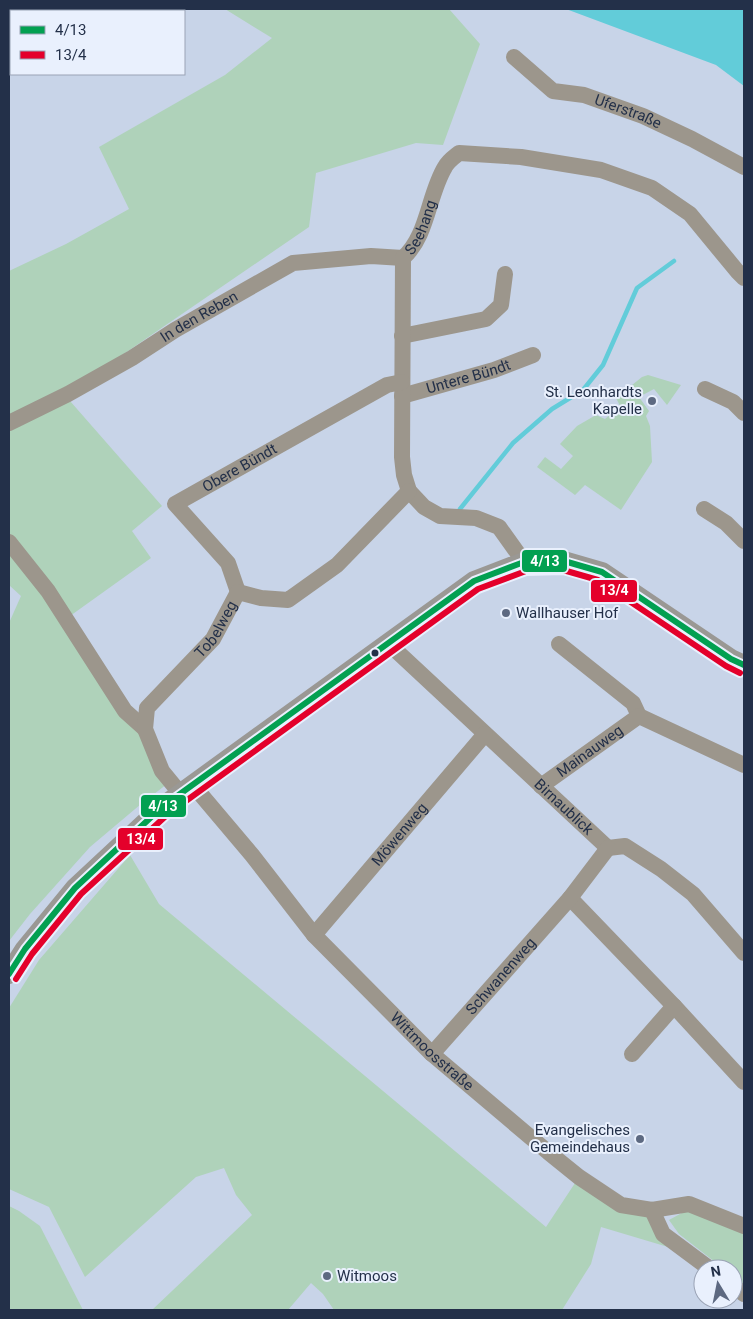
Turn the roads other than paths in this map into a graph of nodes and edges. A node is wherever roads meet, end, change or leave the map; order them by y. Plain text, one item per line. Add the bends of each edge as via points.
1 (514, 57) dead end
2 (744, 167) edge
3 (403, 258) junction
4 (505, 274) dead end
5 (744, 278) edge
6 (402, 336) junction
7 (533, 355) dead end
8 (402, 389) junction
9 (704, 389) dead end
10 (744, 413) edge
11 (9, 423) edge
12 (409, 490) junction
13 (704, 509) dead end
14 (744, 540) edge
15 (9, 542) edge
16 (524, 562) junction
17 (238, 592) junction
18 (389, 644) junction
19 (559, 644) dead end
20 (744, 665) edge
21 (639, 716) junction
22 (144, 728) junction
23 (485, 734) junction
24 (744, 766) edge
25 (541, 786) junction
26 (186, 789) junction
27 (608, 848) junction
28 (570, 898) junction
29 (314, 934) junction
30 (744, 953) edge
31 (9, 974) edge
32 (674, 1006) junction
33 (432, 1054) junction
34 (632, 1054) dead end
35 (744, 1082) edge
36 (652, 1210) junction
37 (744, 1226) edge
38 (697, 1259) edge

1 - 2 street, Uferstraße via 554,91 584,95 643,116
3 - 5 street, Seehang via 412,250 446,165 459,153 521,157 601,170 652,188 690,214
3 - 6 street, Seehang
3 - 11 street, In den Reben via 371,256 294,264 68,394
4 - 6 street via 500,306 486,319
6 - 8 street, Seehang
7 - 8 street, Untere Bündt via 494,370
8 - 12 street, Seehang via 402,457
8 - 17 street, Obere Bündt via 386,385 175,504 228,563
9 - 10 street via 733,402
12 - 16 street, Seehang via 424,508 440,516 476,518 499,527
12 - 17 street, Tobelweg via 337,565 288,600
13 - 14 street
15 - 22 street via 48,590 125,711
16 - 18 main road via 474,581
16 - 20 main road via 564,561 602,572
17 - 22 street, Tobelweg via 213,640 147,708
18 - 23 street, Birnaublick
18 - 26 main road
19 - 21 street, Mainauweg via 633,703
21 - 24 street, Mainauweg
21 - 25 street, Mainauweg
22 - 26 street via 162,771
23 - 25 street, Birnaublick
23 - 29 street, Möwenweg
25 - 27 street, Birnaublick
26 - 29 street, Wittmoosstraße via 252,855
26 - 31 main road via 162,807 75,888 25,949
27 - 28 street, Schwanenweg
27 - 30 street via 625,846 687,889
28 - 32 street
28 - 33 street, Schwanenweg
29 - 33 street, Wittmoosstraße
32 - 34 street
32 - 35 street
33 - 36 street, Wittmoosstraße via 579,1176 621,1205
36 - 37 street, Wittmoosstraße via 689,1204
36 - 38 street via 663,1234

